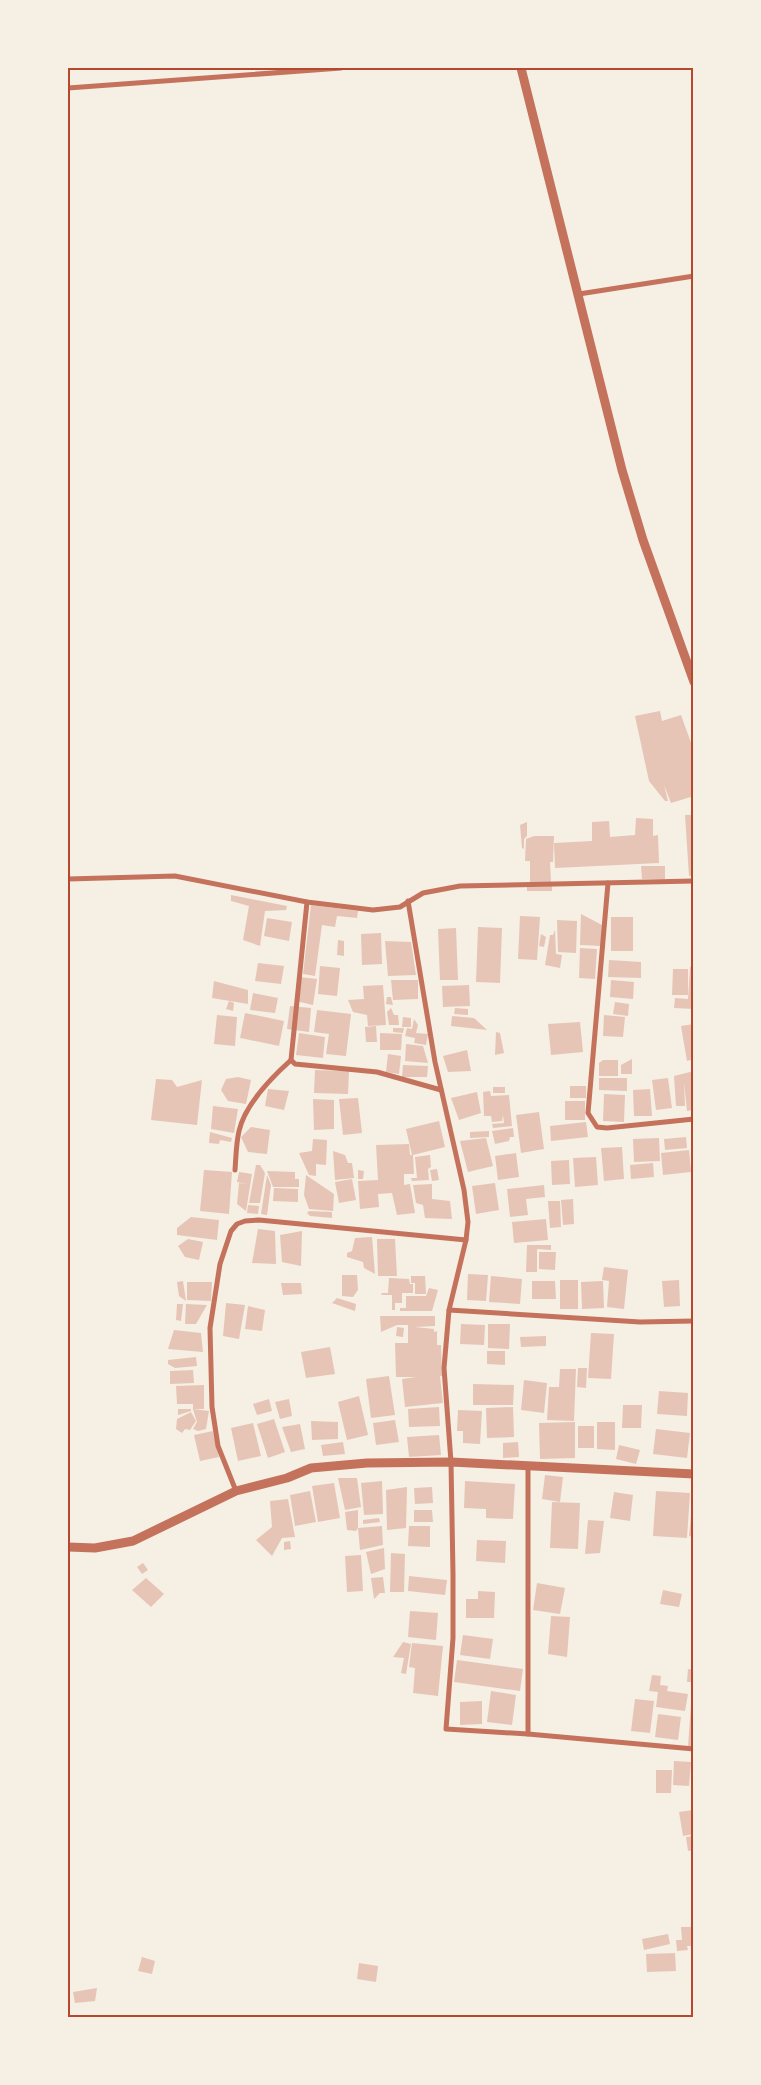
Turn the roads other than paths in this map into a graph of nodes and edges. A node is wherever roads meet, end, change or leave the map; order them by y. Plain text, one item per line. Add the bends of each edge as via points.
1 (342, 68) edge
2 (521, 68) edge
3 (68, 88) edge
4 (694, 276) edge
5 (579, 294) junction
6 (694, 682) edge
7 (68, 879) edge
8 (694, 881) edge
9 (608, 883) junction
10 (408, 901) junction
11 (307, 902) junction
12 (291, 1060) junction
13 (441, 1090) junction
14 (694, 1120) edge
15 (235, 1170) dead end
16 (466, 1240) junction
17 (449, 1310) junction
18 (694, 1321) edge
19 (451, 1462) junction
20 (528, 1466) junction
21 (694, 1474) edge
22 (236, 1491) junction
23 (68, 1547) edge
24 (528, 1734) junction
25 (694, 1749) edge

1 - 3 street
2 - 5 street
4 - 5 street
5 - 6 street via 622,470 646,550
7 - 11 street via 175,876
8 - 9 street
9 - 10 street via 460,886 423,893
9 - 14 street via 588,1113 597,1127 607,1128
10 - 11 street via 400,907 373,910
10 - 13 street
11 - 12 street
12 - 13 street via 295,1064 377,1072
12 - 15 street via 264,1087 247,1113 239,1130
13 - 16 street via 464,1190 468,1222
16 - 17 street
16 - 22 street via 259,1220 236,1224 220,1264 210,1328 212,1407 218,1446
17 - 18 street via 640,1322
17 - 19 street via 444,1353
19 - 20 street
19 - 22 street via 367,1463 311,1468 287,1478
19 - 24 street via 453,1638 446,1729
20 - 21 street
20 - 24 street
22 - 23 street via 133,1541 95,1548
24 - 25 street

